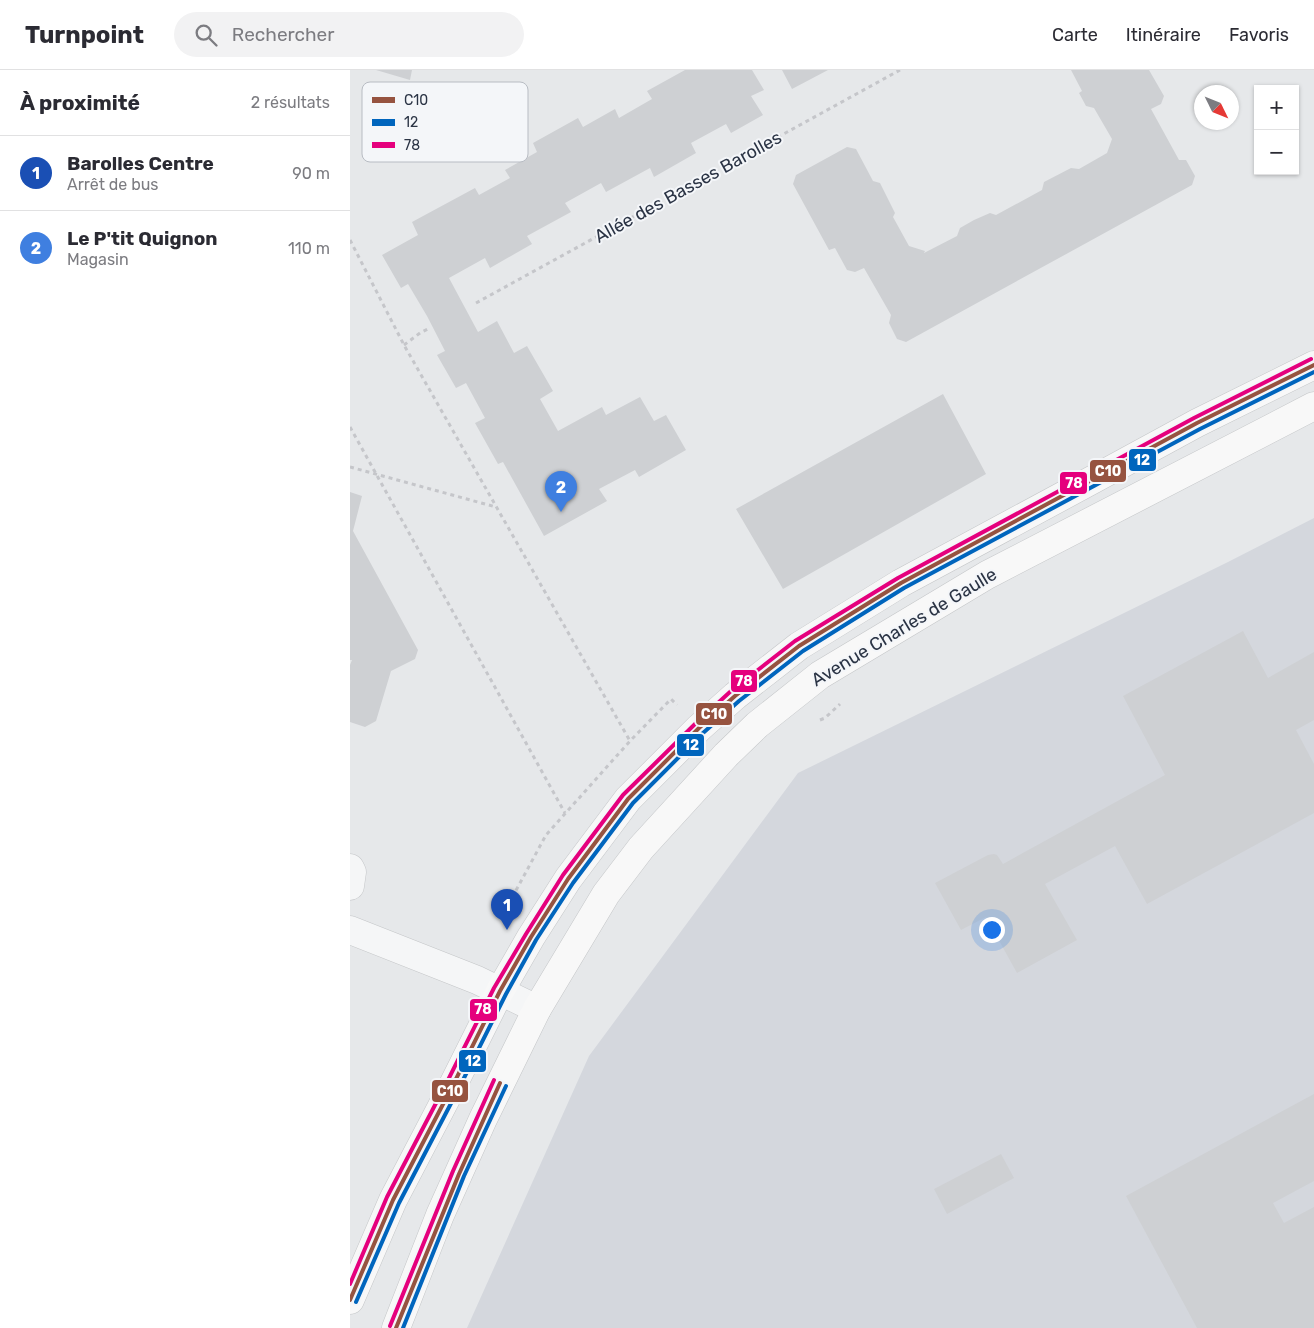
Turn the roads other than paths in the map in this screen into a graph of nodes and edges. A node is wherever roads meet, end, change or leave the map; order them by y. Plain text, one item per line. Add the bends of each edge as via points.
1 (1314, 365) edge
2 (1314, 406) edge
3 (1197, 422) junction
4 (1214, 456) junction
5 (350, 868) edge
6 (350, 886) edge
7 (350, 930) edge
8 (500, 991) junction
9 (537, 1009) junction
10 (350, 1300) edge
11 (396, 1328) edge

1 - 3 street, Avenue Charles de Gaulle
2 - 4 street, Avenue Charles de Gaulle
3 - 4 street
3 - 8 street, Avenue Charles de Gaulle via 901,583 798,646 735,696 628,798 568,879
4 - 9 street, Avenue Charles de Gaulle via 987,575 820,675 764,720 726,755 641,848 606,894
5 - 6 street
7 - 8 street
8 - 9 street
8 - 10 street, Avenue Charles de Gaulle via 393,1200
9 - 11 street, Avenue Charles de Gaulle via 440,1215

